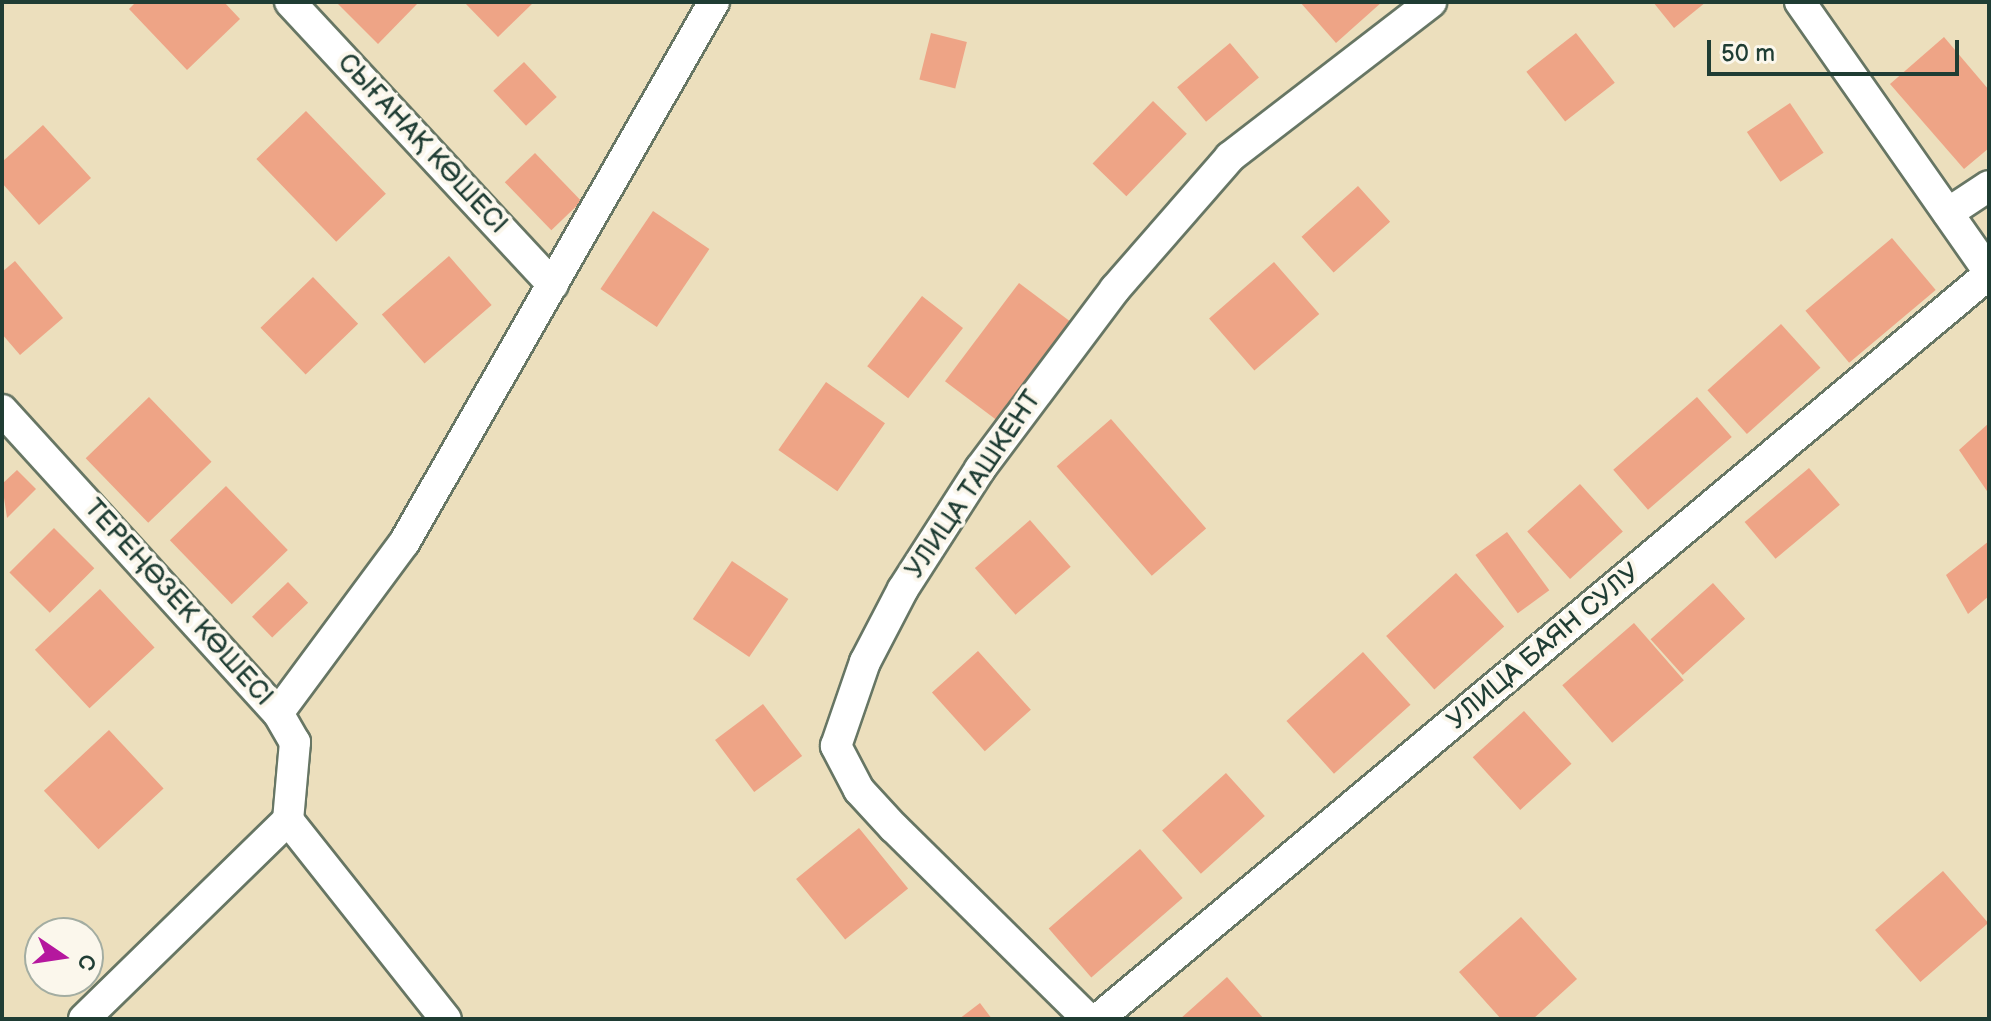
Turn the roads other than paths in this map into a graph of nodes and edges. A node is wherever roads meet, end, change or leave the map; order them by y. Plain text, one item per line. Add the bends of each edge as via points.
1 (290, 2) edge
2 (714, 2) edge
3 (1431, 2) edge
4 (1800, 2) edge
5 (1989, 186) edge
6 (1948, 213) junction
7 (1989, 273) edge
8 (553, 285) junction
9 (2, 410) edge
10 (278, 713) junction
11 (288, 820) junction
12 (84, 1019) edge
13 (446, 1019) edge
14 (1088, 1019) edge
15 (1098, 1019) edge

1 - 8 street, СЫҒАНАҚ КӨШЕСІ
2 - 8 street
3 - 14 street, УЛИЦА ТАШКЕНТ via 1230,157 1115,289 980,469 903,589 865,662 836,746 859,790 894,828
4 - 6 street
5 - 6 street
6 - 7 street
7 - 15 street, УЛИЦА БАЯН СУЛУ
8 - 10 street via 404,543
9 - 10 street, ТЕРЕҢӨЗЕК КӨШЕСІ
10 - 11 street, ТЕРЕҢӨЗЕК КӨШЕСІ via 295,742
11 - 12 street
11 - 13 street

